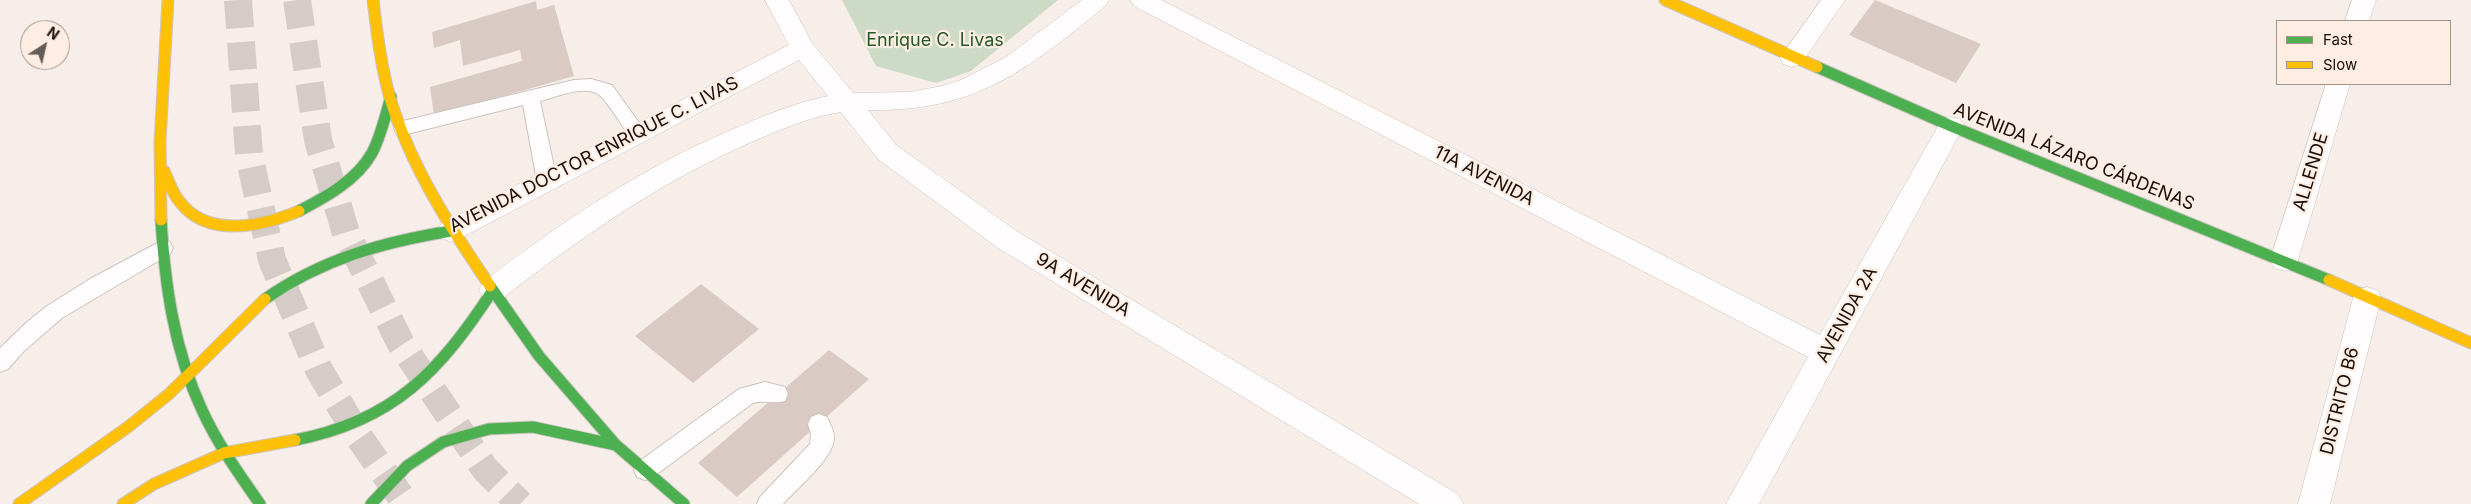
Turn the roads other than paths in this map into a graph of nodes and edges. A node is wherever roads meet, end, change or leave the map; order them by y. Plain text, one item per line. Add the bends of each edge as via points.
1 (168, 0) edge
2 (373, 0) edge
3 (777, 0) edge
4 (1097, 0) edge
5 (1142, 0) edge
6 (1665, 0) edge
7 (1833, 0) edge
8 (2364, 0) edge
9 (2357, 20) edge
10 (803, 48) junction
11 (1792, 58) junction
12 (2338, 85) edge
13 (391, 97) junction
14 (530, 97) junction
15 (846, 102) junction
16 (1952, 126) junction
17 (402, 128) junction
18 (638, 134) junction
19 (161, 165) junction
20 (547, 181) junction
21 (451, 231) junction
22 (163, 248) junction
23 (2284, 260) junction
24 (494, 290) junction
25 (2367, 298) junction
26 (2471, 343) edge
27 (1826, 352) junction
28 (0, 363) edge
29 (188, 377) junction
30 (777, 394) dead end
31 (819, 424) dead end
32 (616, 445) junction
33 (224, 453) junction
34 (645, 470) junction
35 (19, 504) edge
36 (123, 504) edge
37 (260, 504) edge
38 (371, 504) edge
39 (684, 504) edge
40 (768, 504) edge
41 (1447, 504) edge
42 (1742, 504) edge
43 (2314, 504) edge

1 - 19 street
2 - 13 street via 383,68
3 - 10 street, 9A AVENIDA
4 - 15 street via 1004,72 964,90 919,100
5 - 27 street, 11A AVENIDA
6 - 11 street, AVENIDA LÁZARO CÁRDENAS
7 - 11 street
8 - 9 street
10 - 15 street, 9A AVENIDA
10 - 18 street, AVENIDA DOCTOR ENRIQUE C. LIVAS
11 - 16 street, AVENIDA LÁZARO CÁRDENAS
12 - 23 street, ALLENDE
13 - 17 street
13 - 19 street via 371,155 348,180 317,202 281,219 240,228 206,221 182,205
14 - 17 lane
14 - 18 lane via 574,86 591,85 606,90
14 - 20 lane
15 - 24 street via 787,117 703,153 569,232
15 - 41 street, 9A AVENIDA via 887,152 1008,240
16 - 23 street, AVENIDA LÁZARO CÁRDENAS
16 - 27 street, AVENIDA 2A
17 - 21 street via 416,167
18 - 20 street, AVENIDA DOCTOR ENRIQUE C. LIVAS
19 - 22 street
20 - 21 street, AVENIDA DOCTOR ENRIQUE C. LIVAS
21 - 24 street
21 - 29 street, AVENIDA DOCTOR ENRIQUE C. LIVAS via 408,236 357,248 305,271 255,307
22 - 28 lane via 69,303 16,342
22 - 29 street via 173,325
23 - 25 street, AVENIDA LÁZARO CÁRDENAS
24 - 32 street via 539,356
24 - 33 street via 470,326 420,382 376,414 327,434
25 - 26 street, AVENIDA LÁZARO CÁRDENAS
25 - 43 street, DISTRITO B6
27 - 42 street, AVENIDA 2A
29 - 33 street
29 - 35 street, AVENIDA DOCTOR ENRIQUE C. LIVAS via 130,424
30 - 34 lane via 765,391 747,396
31 - 40 lane via 823,441 819,450
32 - 34 street
32 - 38 street via 533,427 489,429 443,442 407,466
33 - 36 street via 154,484
33 - 37 street
34 - 39 street

